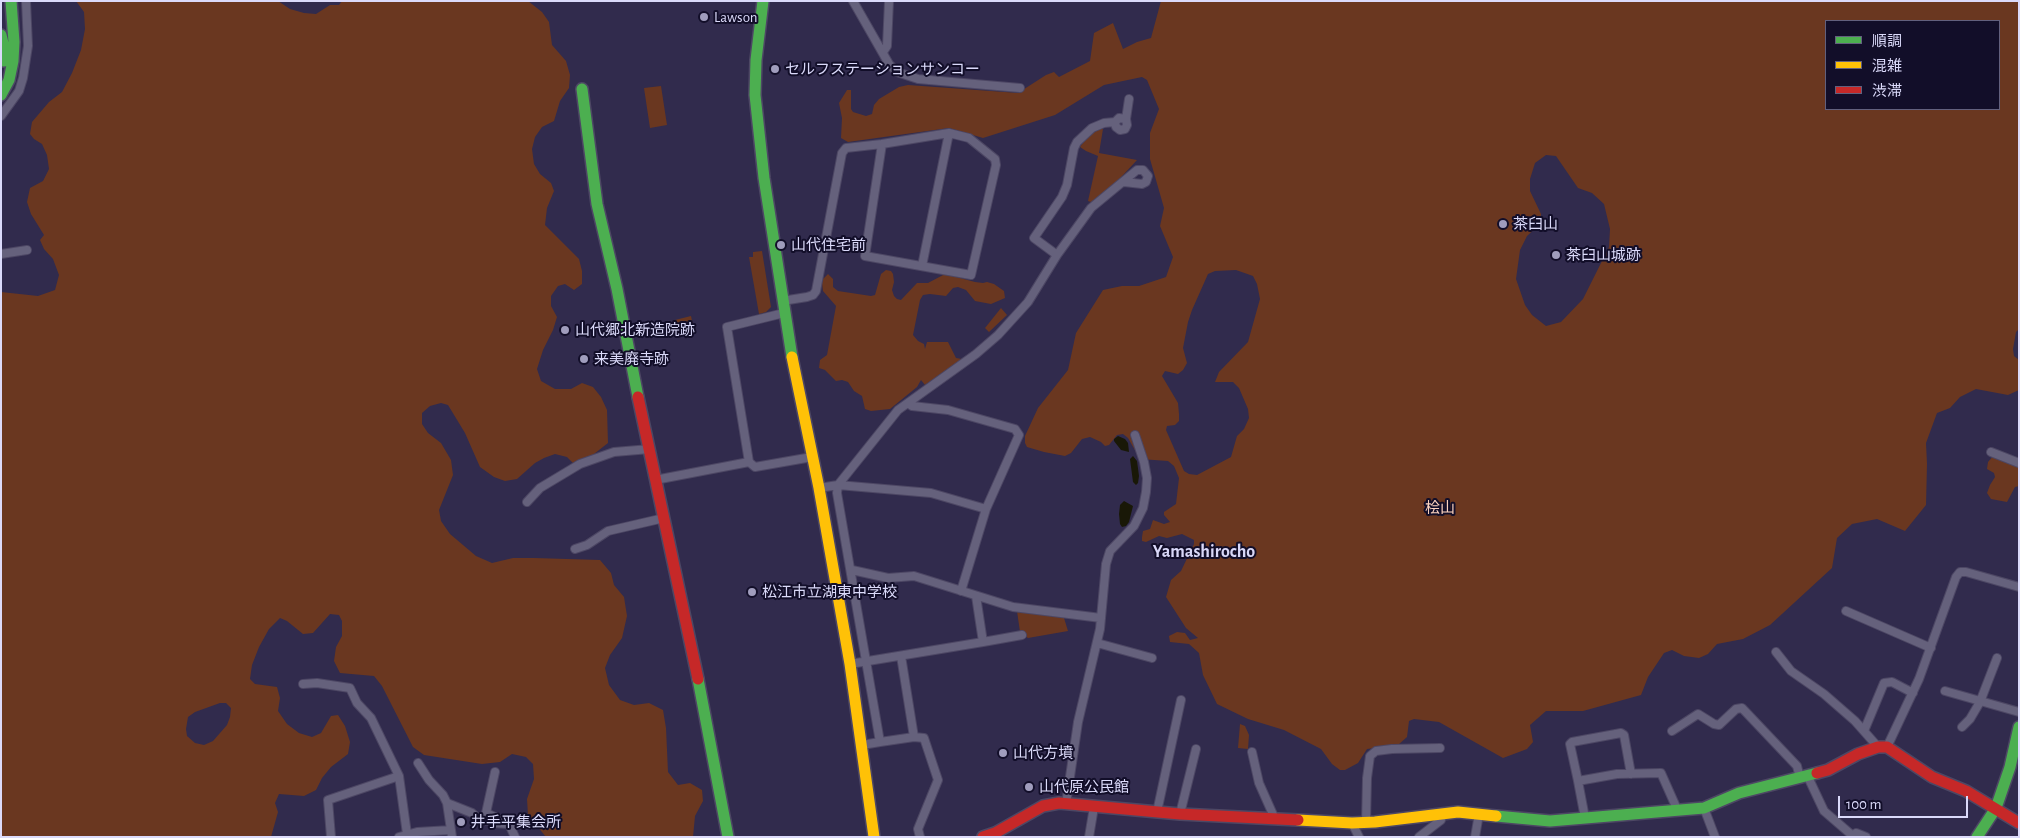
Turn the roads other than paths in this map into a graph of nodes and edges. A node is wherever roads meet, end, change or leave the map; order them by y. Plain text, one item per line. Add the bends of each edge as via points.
1 (11, 1) edge
2 (26, 1) edge
3 (763, 1) edge
4 (853, 1) edge
5 (889, 1) edge
6 (1, 35) edge
7 (883, 52) junction
8 (1, 77) edge
9 (1020, 88) dead end
10 (582, 89) dead end
11 (1, 95) edge
12 (1129, 99) dead end
13 (1, 116) edge
14 (950, 133) junction
15 (882, 144) junction
16 (1124, 182) dead end
17 (27, 250) dead end
18 (1, 254) edge
19 (1057, 255) junction
20 (922, 266) junction
21 (783, 307) junction
22 (908, 403) junction
23 (1135, 435) dead end
24 (650, 450) junction
25 (1991, 452) dead end
26 (812, 457) junction
27 (749, 462) junction
28 (2019, 463) edge
29 (655, 480) junction
30 (838, 485) junction
31 (819, 488) junction
32 (527, 502) dead end
33 (986, 510) junction
34 (664, 518) junction
35 (575, 549) dead end
36 (852, 570) junction
37 (2019, 587) edge
38 (961, 591) junction
39 (976, 596) junction
40 (1846, 611) dead end
41 (1101, 618) junction
42 (1022, 635) dead end
43 (983, 642) junction
44 (1097, 643) junction
45 (1932, 648) junction
46 (1776, 652) dead end
47 (901, 656) junction
48 (1152, 658) dead end
49 (1997, 658) dead end
50 (866, 662) junction
51 (850, 664) junction
52 (303, 684) dead end
53 (1945, 691) dead end
54 (1913, 693) junction
55 (1181, 700) dead end
56 (1980, 702) junction
57 (2019, 712) edge
58 (1962, 727) dead end
59 (2019, 727) edge
60 (1672, 731) dead end
61 (1864, 731) junction
62 (914, 737) junction
63 (880, 742) junction
64 (862, 745) junction
65 (1882, 747) junction
66 (1440, 748) dead end
67 (1196, 749) dead end
68 (1252, 752) dead end
69 (418, 763) dead end
70 (495, 772) dead end
71 (1631, 774) junction
72 (399, 776) junction
73 (1804, 777) junction
74 (1578, 781) junction
75 (447, 803) junction
76 (1066, 804) junction
77 (1094, 807) junction
78 (1704, 808) junction
79 (1996, 808) junction
80 (1677, 810) junction
81 (1157, 812) junction
82 (1443, 813) junction
83 (1180, 814) junction
84 (1479, 814) junction
85 (1585, 818) junction
86 (1275, 819) junction
87 (1352, 823) junction
88 (1366, 823) junction
89 (2019, 823) edge
90 (509, 824) junction
91 (451, 834) edge
92 (402, 836) edge
93 (1852, 836) edge
94 (331, 837) edge
95 (515, 837) edge
96 (728, 837) edge
97 (874, 837) edge
98 (920, 837) edge
99 (983, 837) edge
100 (1089, 837) edge
101 (1359, 837) edge
102 (1420, 837) edge
103 (1475, 837) edge
104 (1714, 837) edge
105 (1866, 837) edge
106 (1977, 837) edge

1 - 11 main road via 13,61 9,80
2 - 13 street via 28,46 24,78
3 - 21 main road via 756,60 757,129
4 - 7 street
5 - 7 street via 887,46
6 - 8 main road via 5,56
7 - 9 street via 897,72 909,77
10 - 24 main road via 597,204 618,289
12 - 19 street via 1127,125 1123,130 1117,128 1115,122 1104,123 1092,128 1074,148 1062,197 1034,238
14 - 15 street
14 - 20 street
14 - 20 street via 969,138 995,159 996,165 971,275
15 - 20 street via 865,256
15 - 21 street via 846,148 842,153 816,291
16 - 19 street via 1091,208
17 - 18 street
19 - 22 street via 1028,302 998,335
21 - 26 main road
21 - 27 street via 727,327
22 - 30 street via 898,410
22 - 33 street via 948,410 1015,429 1019,435
23 - 41 street via 1144,462 1146,492 1134,526 1110,551
24 - 29 main road
24 - 32 street via 614,452 580,464 540,488
25 - 28 street
26 - 27 street via 755,467
26 - 31 main road
27 - 29 street
29 - 34 main road
30 - 31 street
30 - 33 street via 931,493
30 - 36 street
31 - 51 main road
33 - 38 street
34 - 35 street via 608,531
34 - 96 main road
36 - 38 street via 888,578 914,576
36 - 50 street
37 - 45 street via 1960,572
38 - 39 street
39 - 41 street via 1029,609
39 - 43 street
40 - 45 street
41 - 44 street
42 - 43 street
43 - 47 street
44 - 48 street
44 - 76 street via 1078,722
45 - 54 street
46 - 61 street via 1791,670 1845,711
47 - 50 street
47 - 62 street
49 - 56 street
50 - 51 street
50 - 63 street
51 - 64 main road
52 - 72 street via 350,688 357,703 372,718
53 - 56 street
54 - 61 street via 1892,682 1884,683
54 - 65 street
55 - 81 street
56 - 57 street
56 - 58 street
59 - 79 main road
60 - 73 street via 1698,714 1719,725 1736,708 1742,708
61 - 65 street
62 - 63 street
62 - 98 street via 924,738 938,780 918,829
63 - 64 street
64 - 97 main road
65 - 73 main road
65 - 79 main road via 1932,777
66 - 88 street via 1392,748 1376,751 1370,756
67 - 83 street
68 - 86 street via 1259,783
69 - 75 street
70 - 90 street via 486,813
71 - 74 street
71 - 74 street via 1621,733 1570,744
71 - 80 street via 1661,773
72 - 92 street
72 - 94 street via 329,799
73 - 78 main road via 1739,793
73 - 93 street via 1824,811
74 - 85 street
75 - 90 street via 478,818
75 - 91 street
76 - 77 main road
76 - 99 main road via 1047,805
77 - 81 main road
77 - 100 street
78 - 80 main road
78 - 104 street
79 - 89 main road
79 - 106 main road
80 - 85 main road
81 - 83 main road
82 - 84 main road
82 - 88 main road
82 - 102 street via 1441,820
83 - 86 main road
84 - 85 main road via 1537,821
84 - 103 street
86 - 87 main road
87 - 88 main road
87 - 101 street
90 - 95 street
91 - 92 street
93 - 105 street via 1856,833

